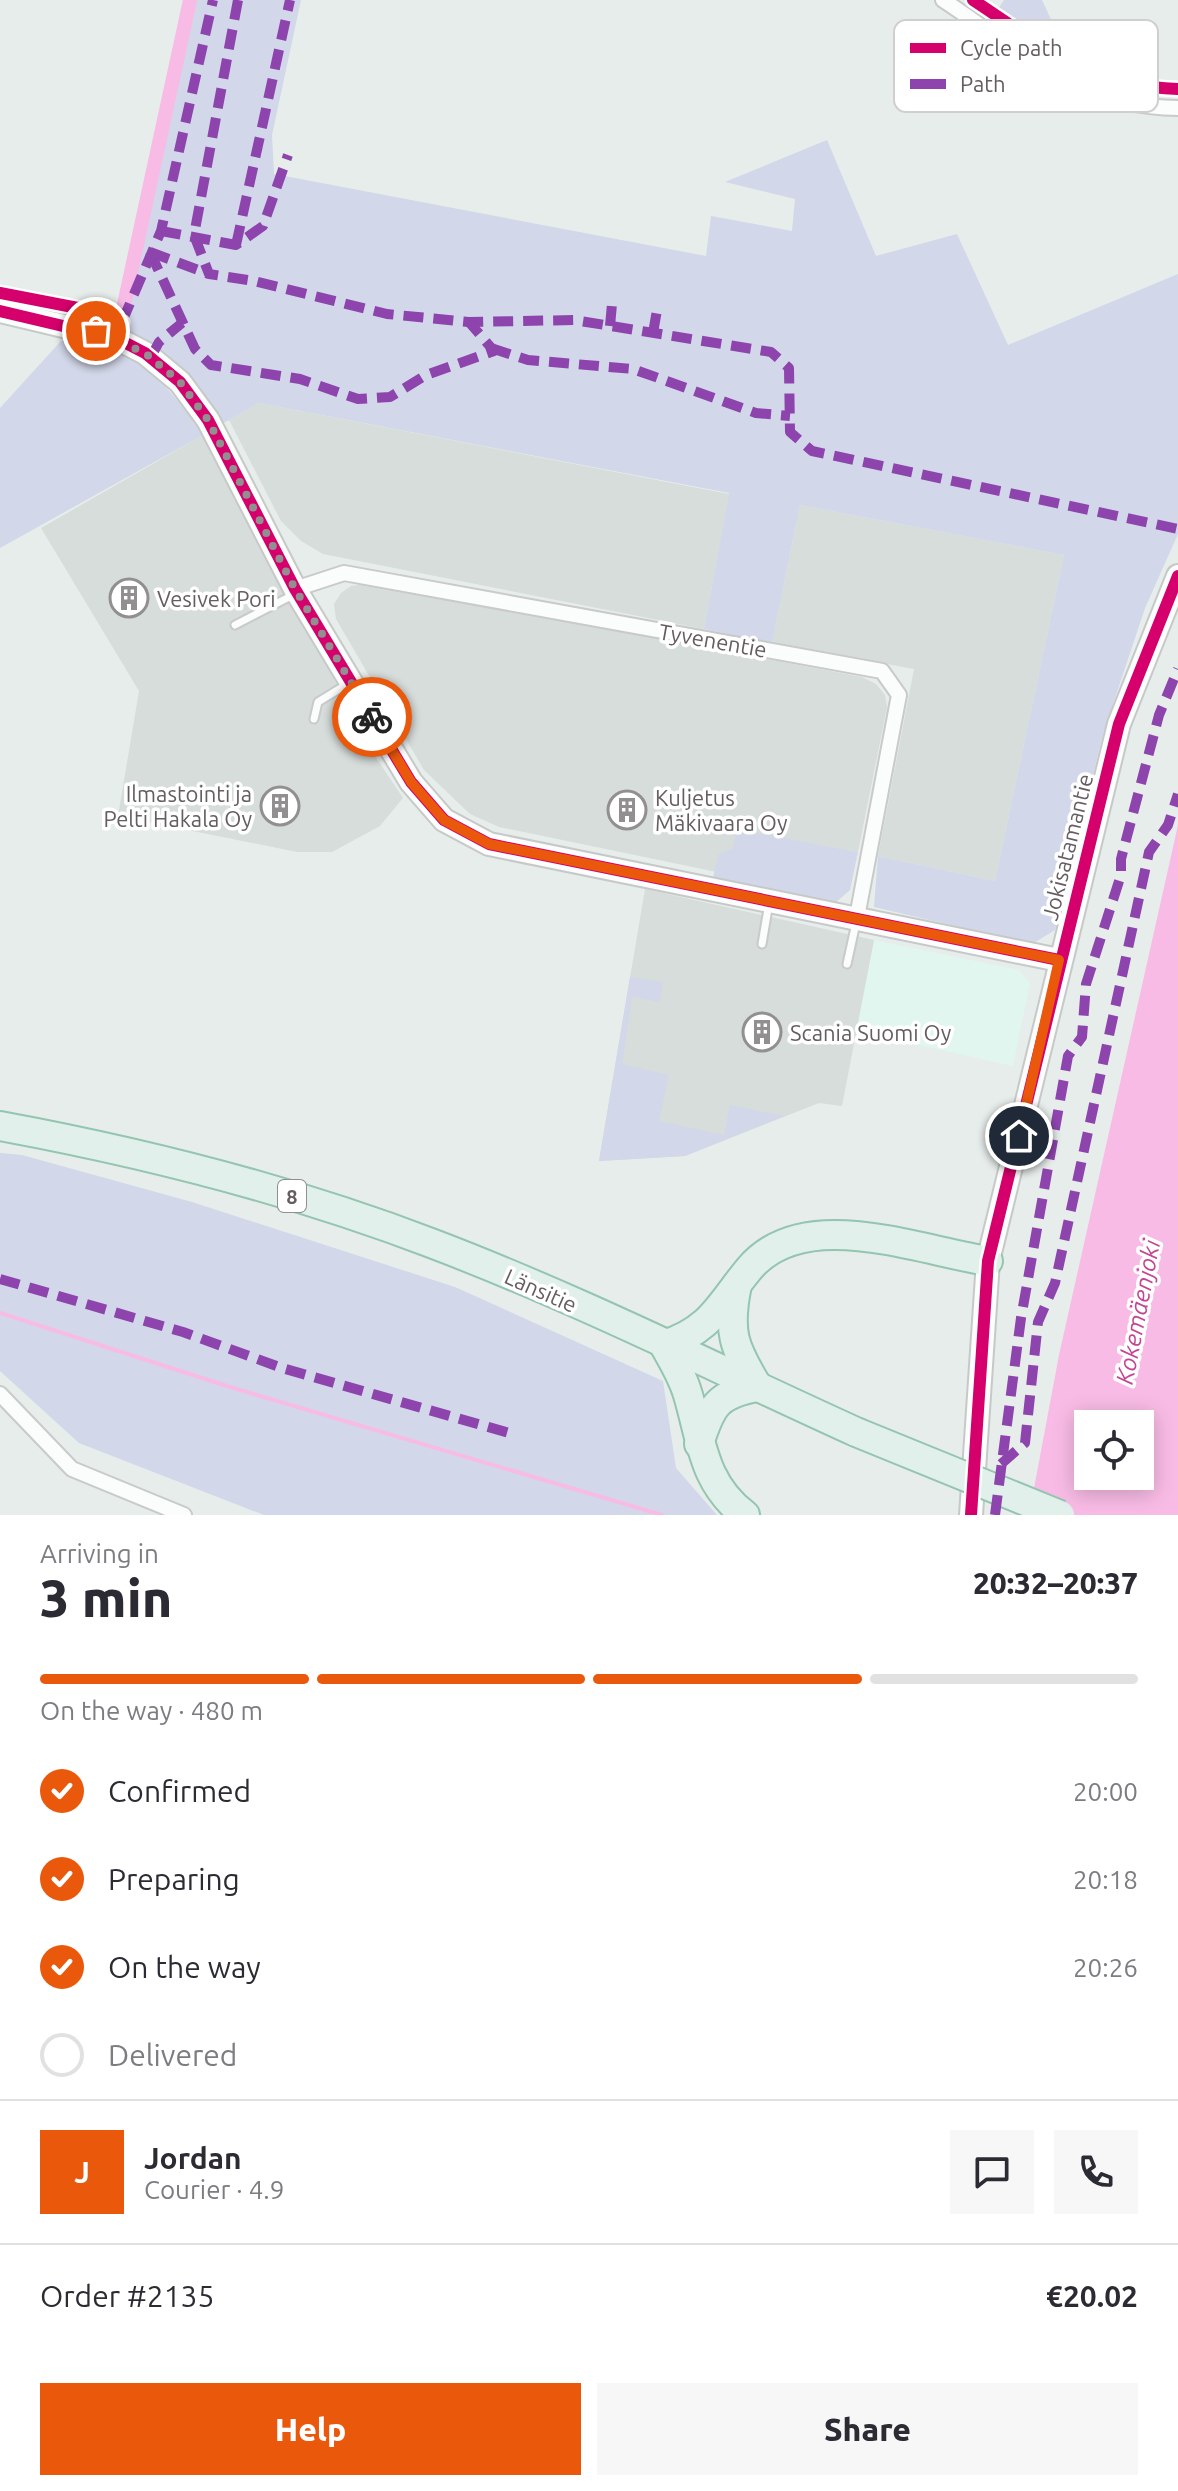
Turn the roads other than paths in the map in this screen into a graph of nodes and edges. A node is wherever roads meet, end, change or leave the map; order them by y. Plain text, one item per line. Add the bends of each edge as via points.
1 (943, 0) edge
2 (973, 20) edge
3 (1158, 107) edge
4 (1178, 108) edge
5 (0, 311) edge
6 (1178, 576) edge
7 (296, 591) junction
8 (235, 625) dead end
9 (351, 682) junction
10 (314, 719) dead end
11 (770, 900) junction
12 (857, 917) junction
13 (762, 944) dead end
14 (1059, 960) junction
15 (847, 964) dead end
16 (0, 1126) edge
17 (988, 1261) junction
18 (737, 1285) junction
19 (664, 1345) junction
20 (758, 1387) junction
21 (0, 1394) edge
22 (699, 1444) junction
23 (184, 1515) edge
24 (745, 1515) edge
25 (971, 1515) edge
26 (1060, 1515) edge

1 - 2 street
3 - 4 street
5 - 7 street via 118,339 180,382 208,420
6 - 14 street, Jokisatamantie via 1119,724
7 - 8 lane
7 - 9 street
7 - 12 street, Tyvenentie via 344,573 882,671 899,695
9 - 10 lane via 318,702
9 - 11 street via 411,782 444,820 489,844
11 - 12 street
11 - 13 lane
12 - 14 street
12 - 15 lane
14 - 17 street, Jokisatamantie
16 - 19 highway, Länsitie / 8 via 304,1199 431,1243
17 - 18 highway via 858,1237 808,1235 771,1248
17 - 25 street, Jokisatamantie
18 - 19 highway via 697,1333
18 - 20 highway via 733,1342
19 - 20 highway, Länsitie / 8
19 - 22 highway via 687,1393
20 - 22 highway via 720,1400
20 - 26 highway, Länsitie / 8, bridge
21 - 23 street via 72,1469
22 - 24 highway via 715,1485

